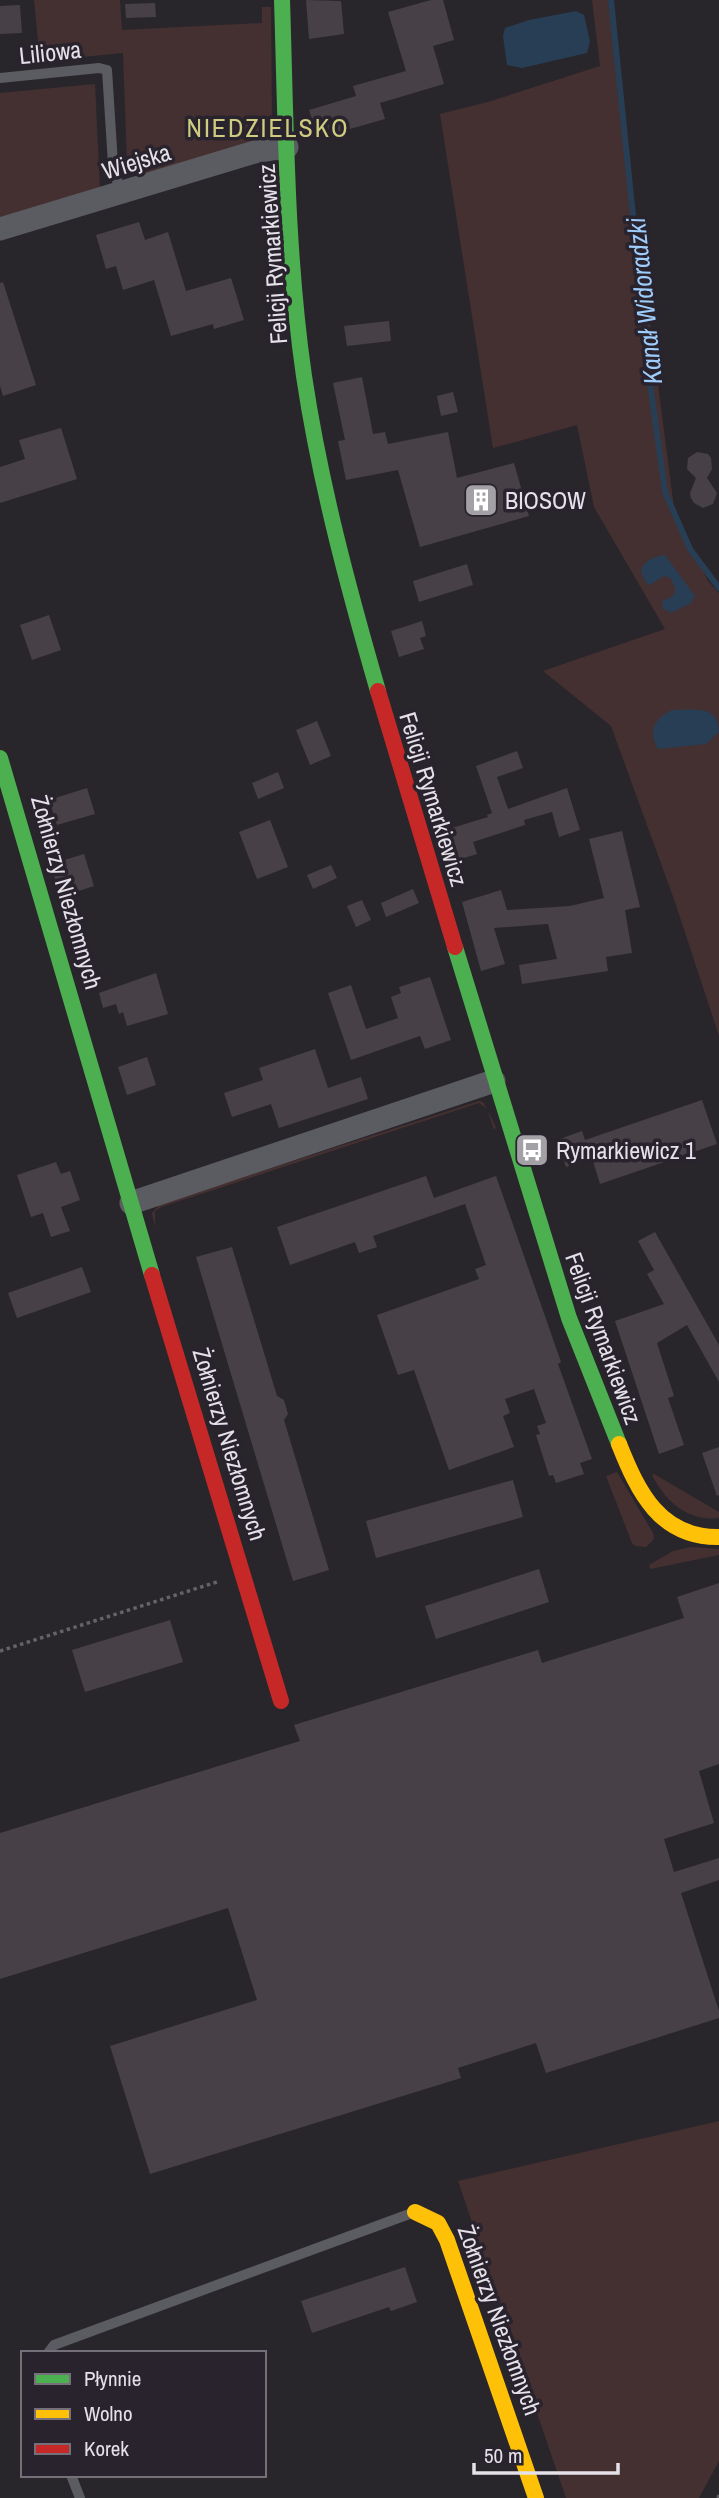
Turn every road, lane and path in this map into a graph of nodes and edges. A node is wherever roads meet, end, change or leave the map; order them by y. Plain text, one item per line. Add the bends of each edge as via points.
1 (282, 0) edge
2 (0, 78) edge
3 (287, 146) junction
4 (120, 193) junction
5 (0, 229) edge
6 (0, 758) edge
7 (494, 1081) junction
8 (131, 1203) junction
9 (719, 1537) edge
10 (242, 1574) junction
11 (0, 1651) edge
12 (281, 1701) dead end
13 (415, 2212) joint
14 (50, 2351) edge
15 (72, 2477) edge
16 (80, 2498) edge
17 (536, 2498) edge

1 - 3 street, Felicji Rymarkiewicz
2 - 4 lane, Liliowa via 99,68 107,71 113,164
3 - 4 street, Wiejska
3 - 7 street, Felicji Rymarkiewicz via 304,375 323,481 366,650
4 - 5 street, Wiejska
6 - 8 street, Żołnierzy Niezłomnych
7 - 8 street
7 - 9 street, Felicji Rymarkiewicz via 569,1318 637,1485 666,1522 690,1534
8 - 10 street, Żołnierzy Niezłomnych
10 - 11 path
10 - 12 street, Żołnierzy Niezłomnych
13 - 14 lane via 54,2345
13 - 17 street, Żołnierzy Niezłomnych via 438,2223 447,2240
15 - 16 lane

